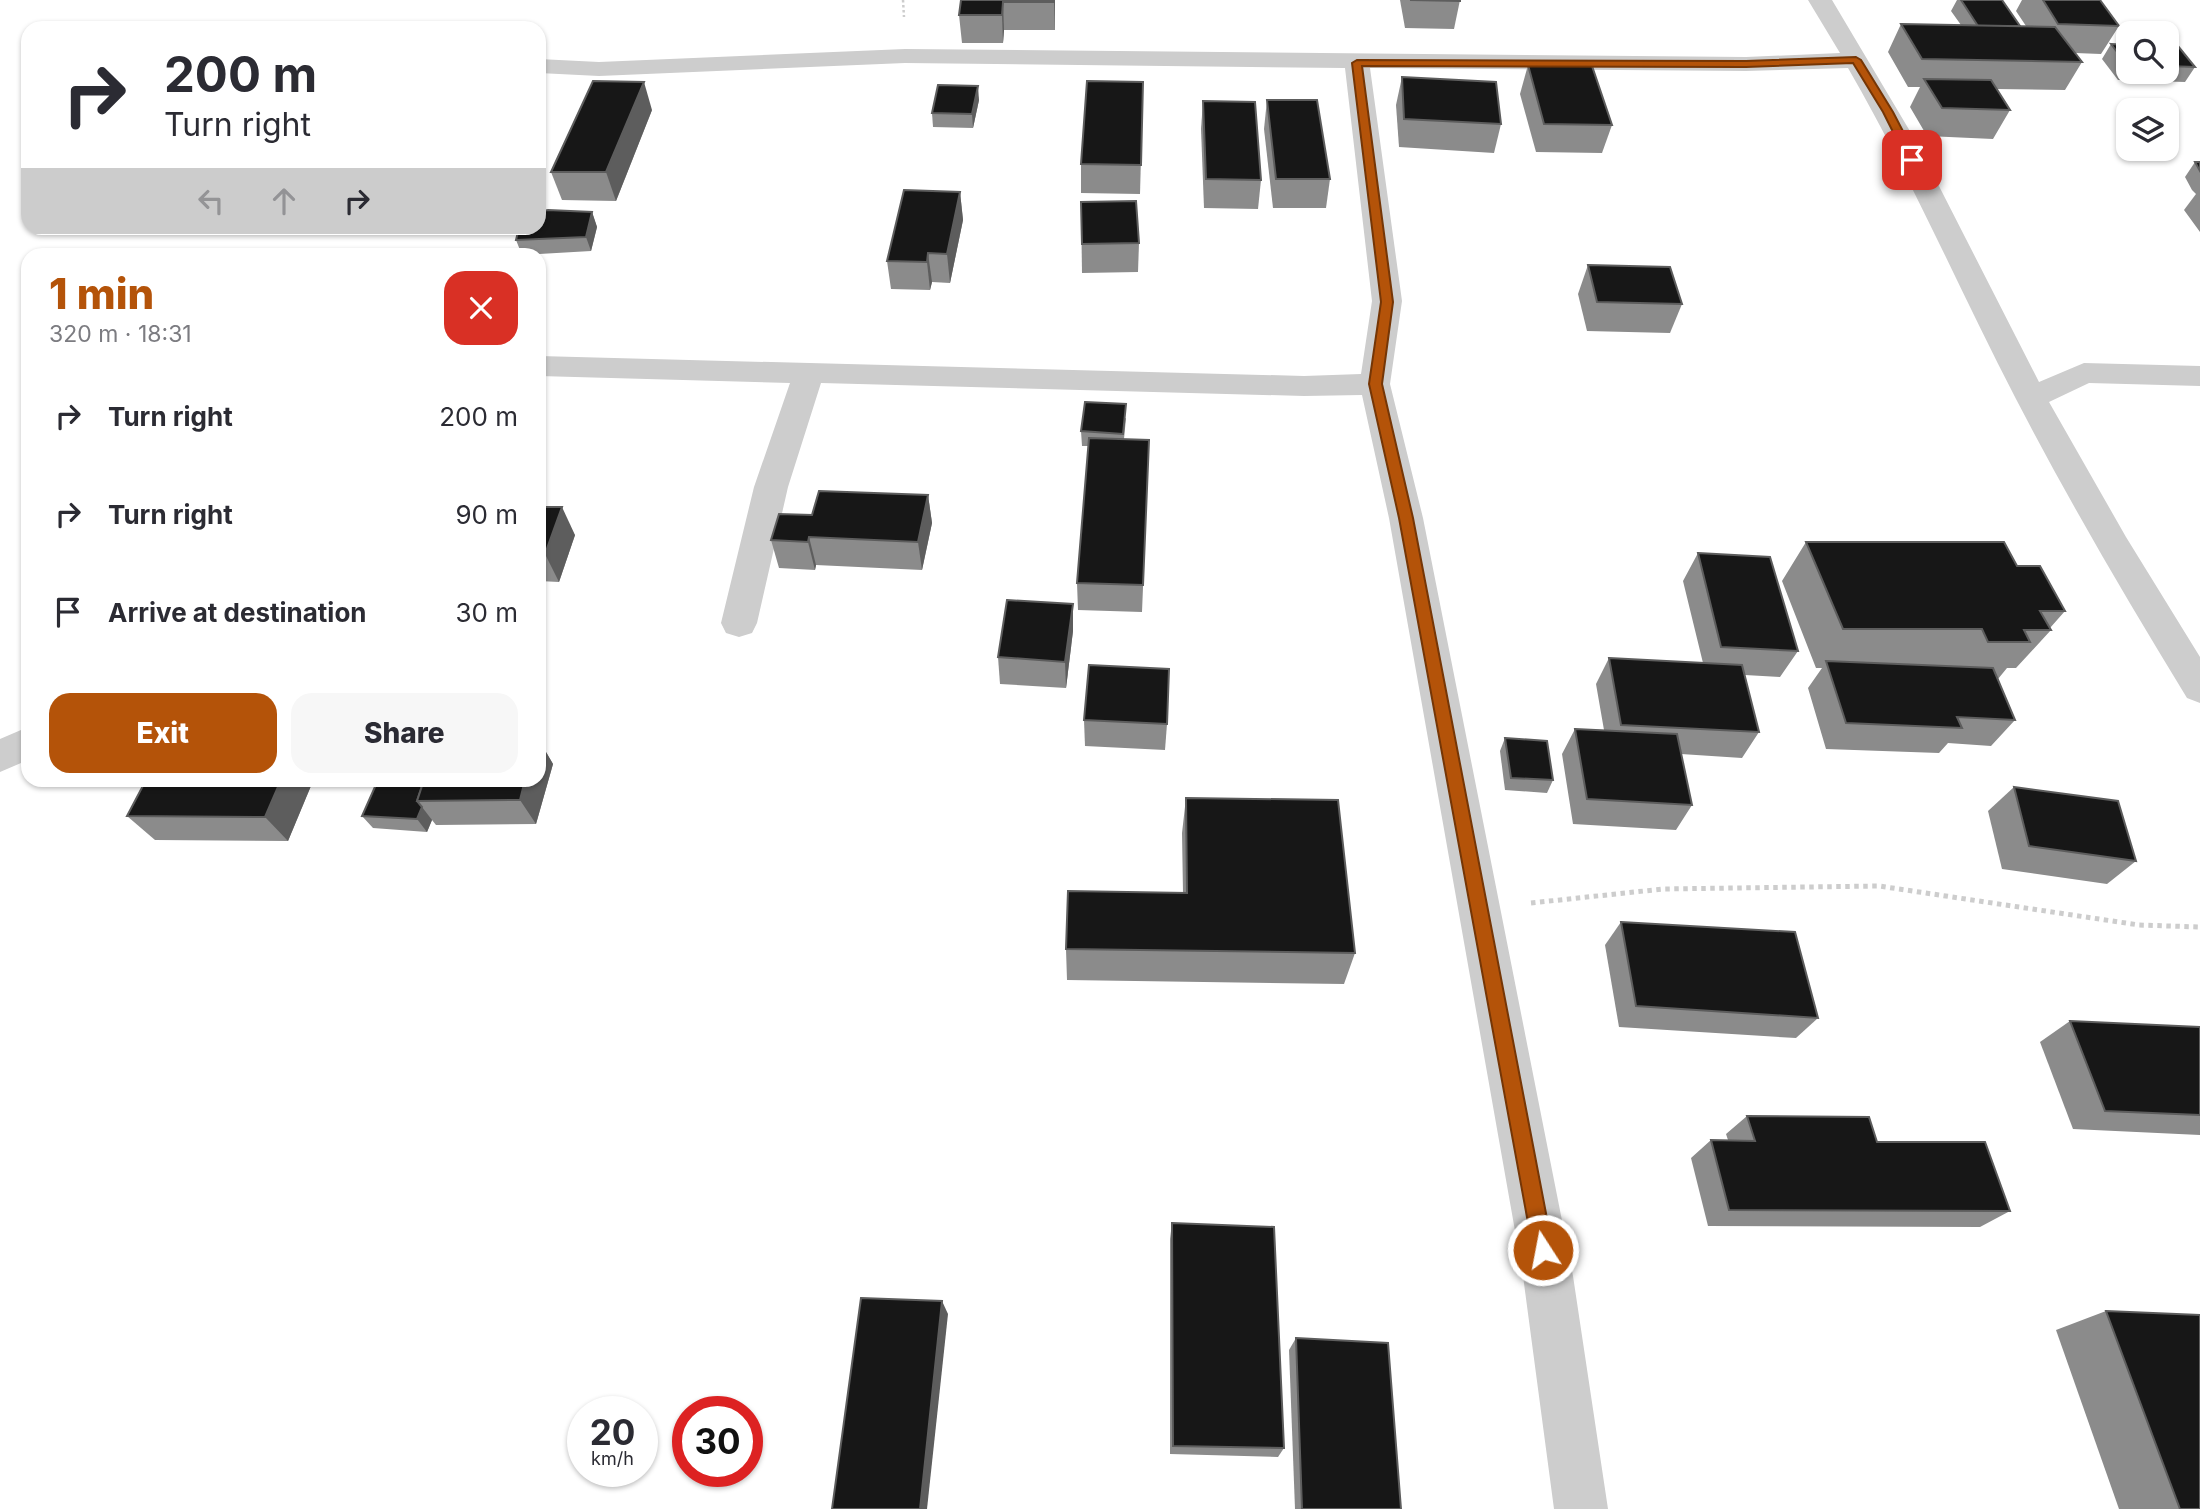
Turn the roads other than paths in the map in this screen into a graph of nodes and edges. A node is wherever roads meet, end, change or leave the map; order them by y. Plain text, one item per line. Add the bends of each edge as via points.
1 (1820, 0) edge
2 (1856, 60) junction
3 (1357, 63) junction
4 (546, 66) edge
5 (546, 366) edge
6 (808, 372) junction
7 (2200, 376) edge
8 (1376, 384) junction
9 (2032, 398) junction
10 (739, 623) dead end
11 (2200, 688) edge
12 (21, 746) edge
13 (0, 756) edge
14 (1581, 1509) edge

1 - 2 street
2 - 3 street
2 - 9 street via 1888,112
3 - 4 street via 905,57 599,69
3 - 8 street via 1387,302
5 - 6 street
6 - 8 street via 1304,386
6 - 10 street via 771,487
7 - 9 street via 2084,373
8 - 14 street via 1406,518 1548,1276
9 - 11 street via 2127,571
12 - 13 street

